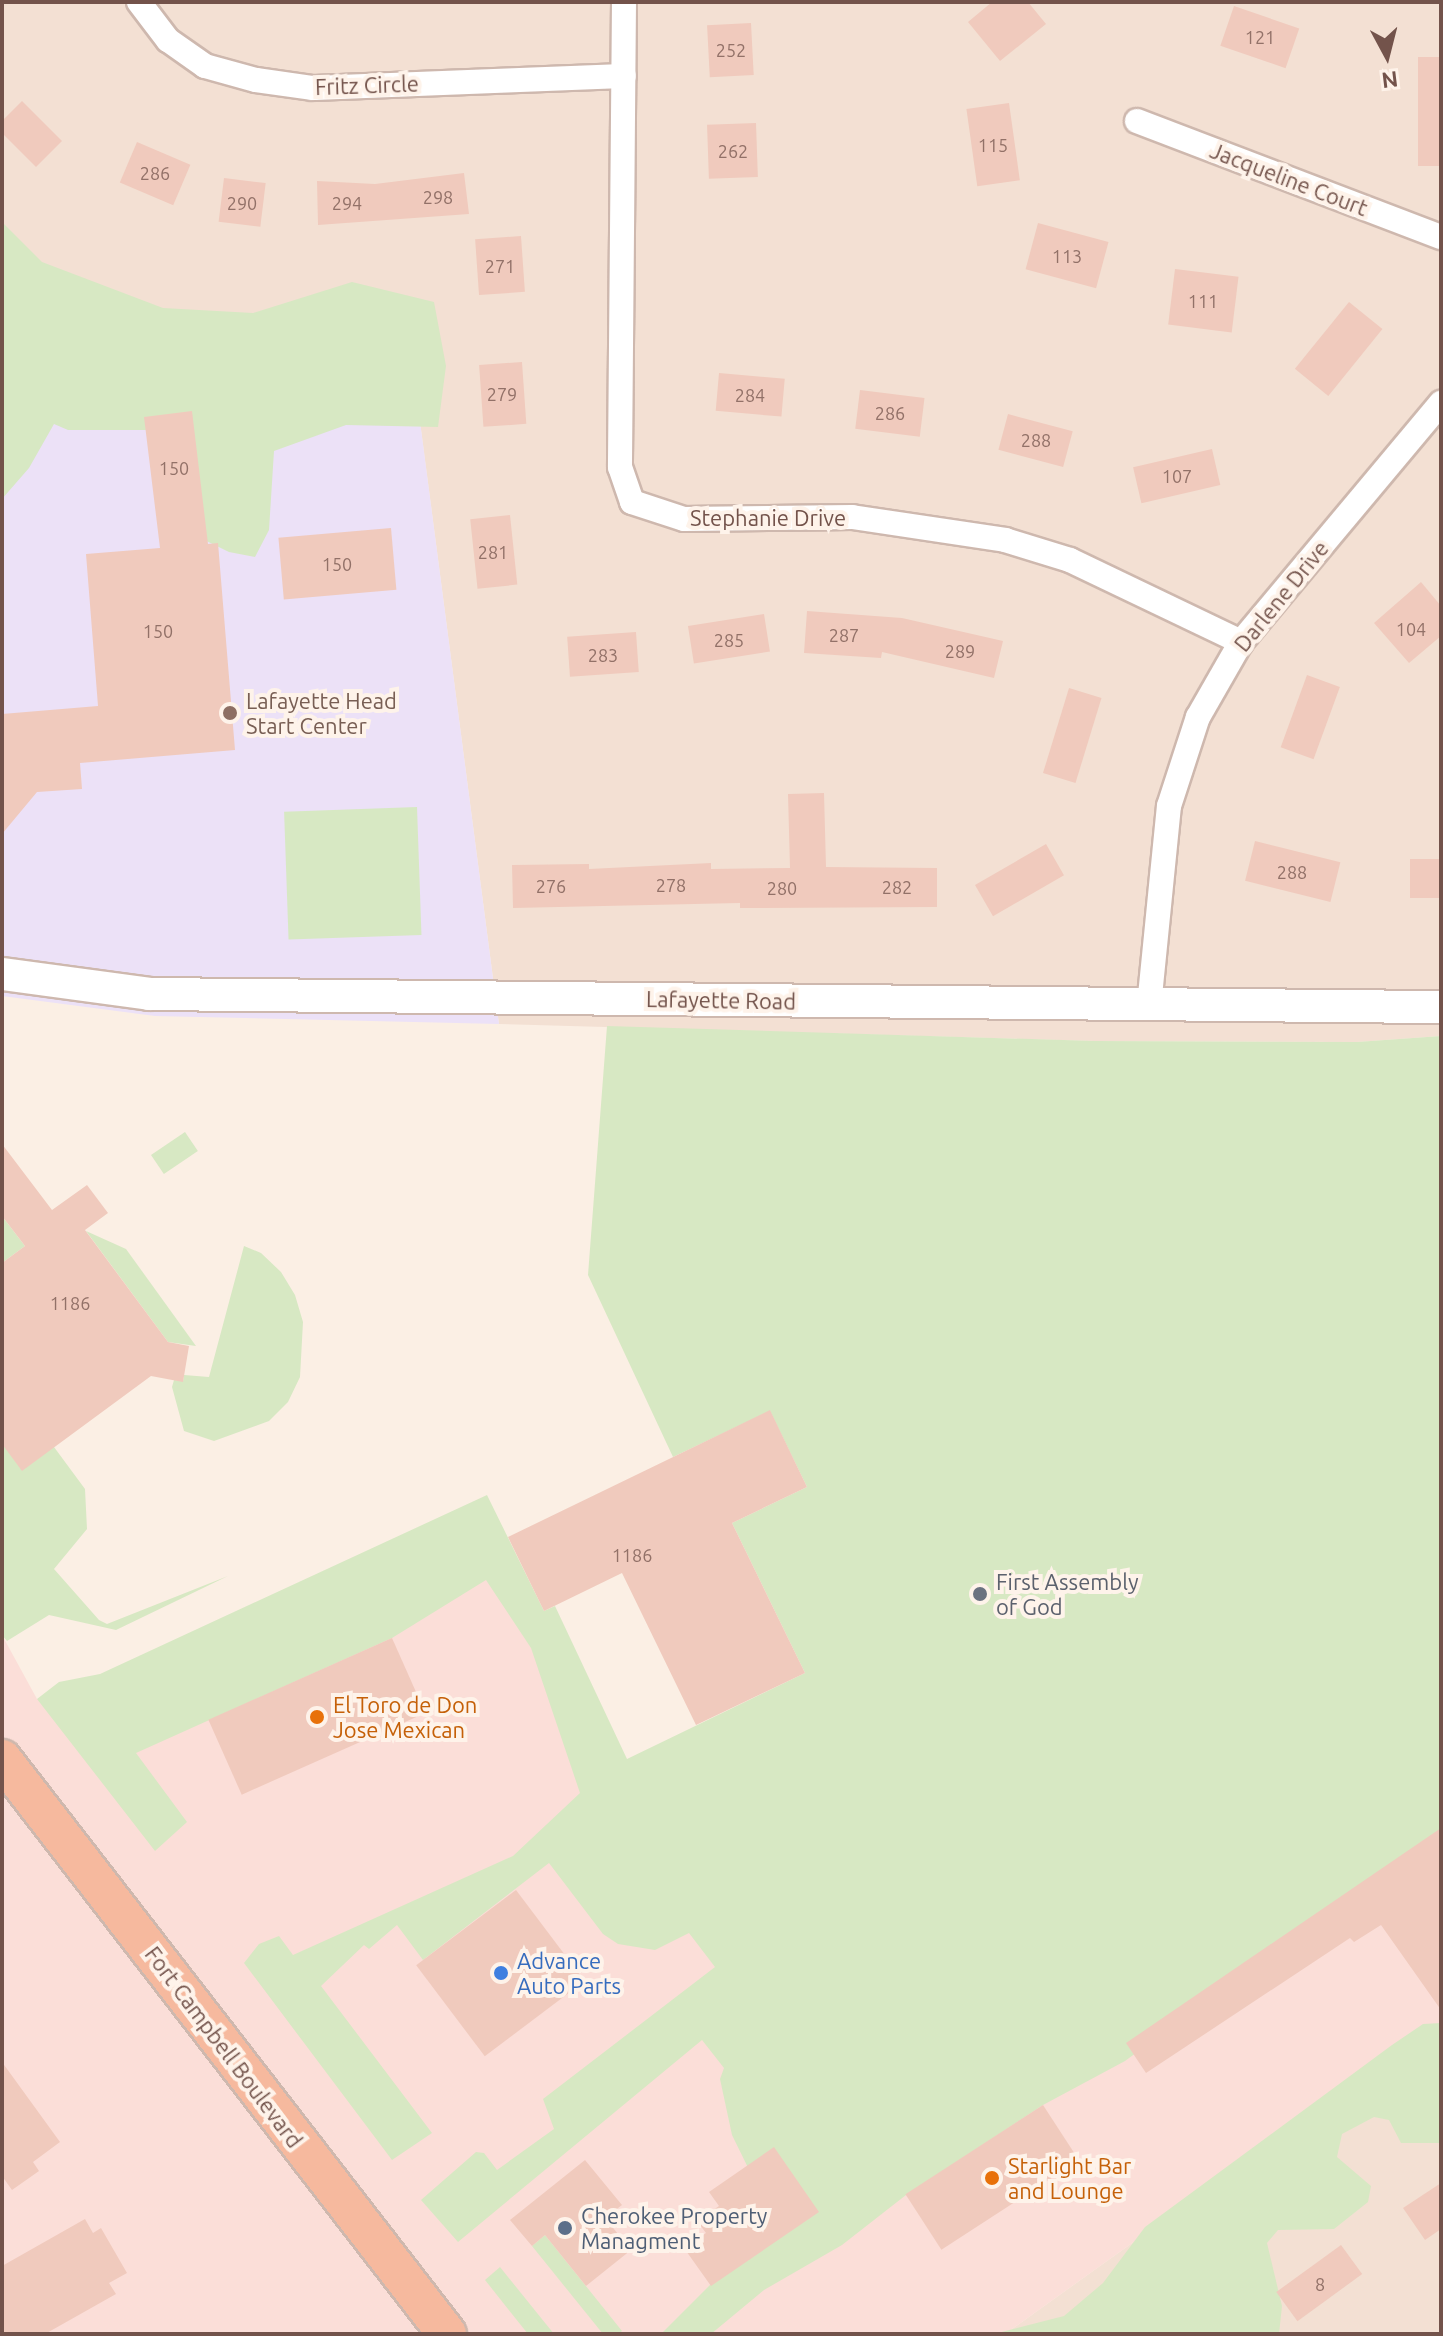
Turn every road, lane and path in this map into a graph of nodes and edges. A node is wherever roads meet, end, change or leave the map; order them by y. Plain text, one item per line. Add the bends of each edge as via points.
1 (139, 2) edge
2 (624, 2) edge
3 (624, 76) junction
4 (1137, 121) dead end
5 (1441, 237) edge
6 (1437, 418) edge
7 (1241, 642) junction
8 (2, 974) edge
9 (1149, 1006) junction
10 (1441, 1007) edge
11 (2, 1759) edge
12 (447, 2334) edge

1 - 3 street, Fritz Circle via 168,40 205,66 256,80 313,88
2 - 3 street, Stephanie Drive
3 - 7 street, Stephanie Drive via 620,467 632,502 684,519 852,517 1005,540 1070,560
4 - 5 street, Jacqueline Court
6 - 7 street, Darlene Drive
7 - 9 street, Darlene Drive via 1198,717 1169,806
8 - 9 main road, Lafayette Road via 149,994
9 - 10 main road, Lafayette Road
11 - 12 highway, Fort Campbell Boulevard

